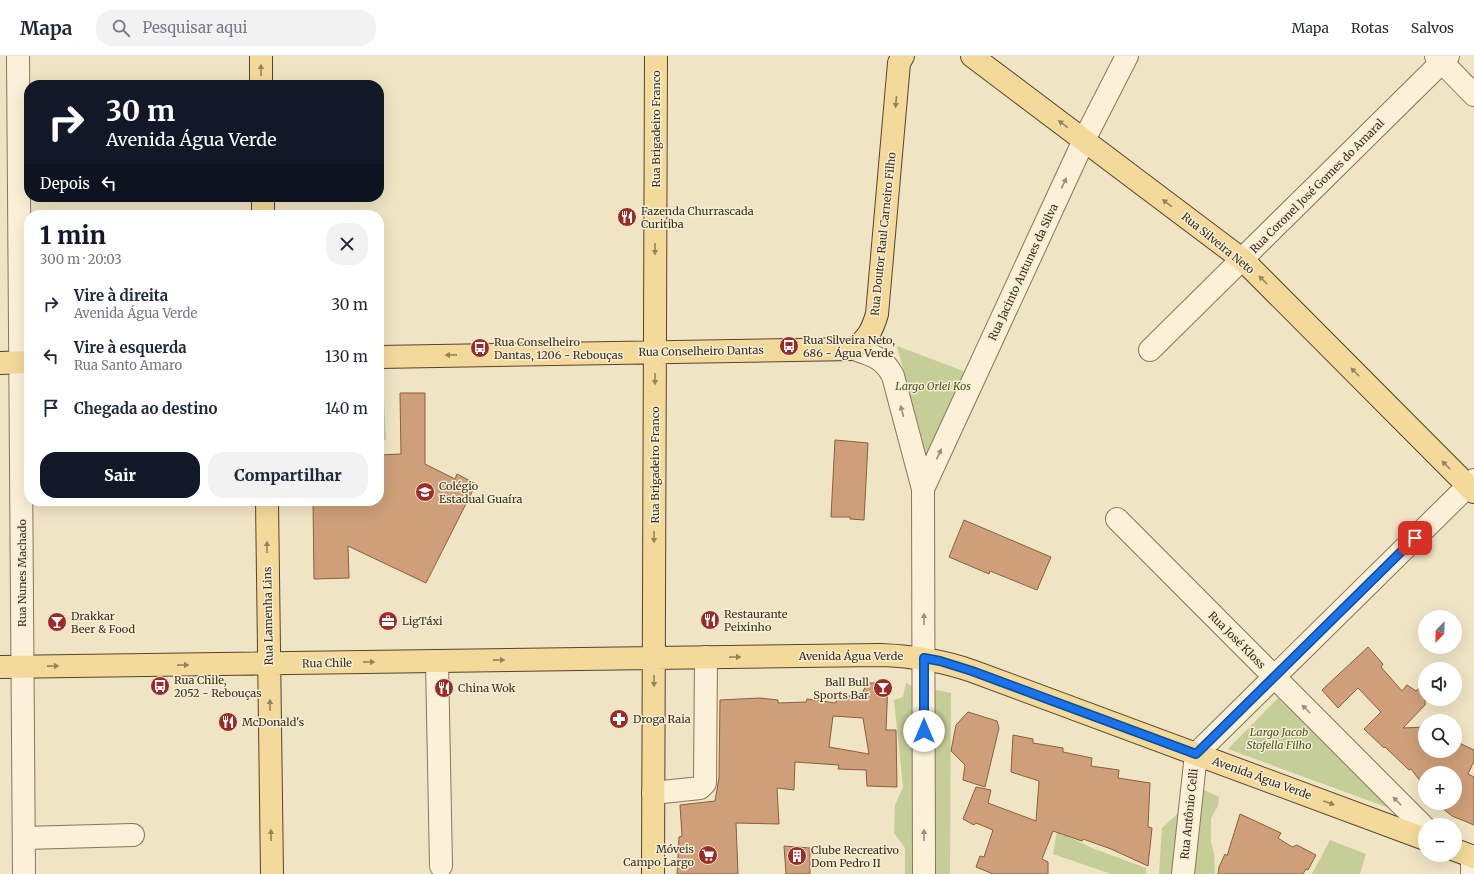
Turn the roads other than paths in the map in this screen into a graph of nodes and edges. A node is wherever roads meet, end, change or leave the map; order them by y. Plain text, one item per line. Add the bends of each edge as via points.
1 (18, 56) edge
2 (261, 56) edge
3 (656, 56) edge
4 (972, 56) edge
5 (1127, 56) edge
6 (901, 58) edge
7 (1442, 58) edge
8 (262, 80) edge
9 (1474, 95) edge
10 (1084, 140) junction
11 (1243, 260) junction
12 (854, 349) junction
13 (1150, 350) dead end
14 (655, 352) junction
15 (384, 357) edge
16 (16, 362) edge
17 (1472, 486) edge
18 (923, 489) junction
19 (267, 506) edge
20 (1117, 519) dead end
21 (706, 657) junction
22 (654, 658) junction
23 (924, 658) junction
24 (437, 661) junction
25 (269, 663) junction
26 (0, 667) edge
27 (22, 667) junction
28 (1274, 677) junction
29 (1196, 754) junction
30 (653, 793) junction
31 (1418, 821) edge
32 (132, 835) dead end
33 (1418, 836) edge
34 (24, 838) junction
35 (441, 866) dead end
36 (24, 874) edge
37 (272, 874) edge
38 (653, 874) edge
39 (924, 874) edge
40 (1183, 874) edge

1 - 16 street, Rua Nunes Machado
8 -> 2 main road
3 -> 14 main road, Rua Brigadeiro Franco
10 -> 4 main road, Rua Silveira Neto
5 - 10 street, Rua Jacinto Antunes da Silva
6 -> 12 main road, Rua Doutor Raul Carneiro Filho via 877,314 866,339
7 - 9 street
7 - 11 street, Rua Coronel José Gomes do Amaral
11 -> 10 main road, Rua Silveira Neto
18 -> 10 street, Rua Jacinto Antunes da Silva
11 - 13 street, Rua Coronel José Gomes do Amaral
17 -> 11 main road, Rua Silveira Neto
12 - 14 main road, Rua Conselheiro Dantas
18 -> 12 street via 891,371 880,359
14 -> 15 main road, Rua Conselheiro Dantas
14 -> 22 main road, Rua Brigadeiro Franco
16 - 27 street, Rua Nunes Machado
17 - 28 street
23 -> 18 street
25 -> 19 main road, Rua Lamenha Lins
20 - 28 street, Rua José Kloss
21 - 22 main road, Avenida Água Verde
21 -> 23 main road, Avenida Água Verde via 880,655
21 - 30 street via 705,783 700,788
24 -> 22 main road, Rua Chile
22 -> 30 main road, Rua Brigadeiro Franco
23 - 29 main road, Avenida Água Verde via 965,668
39 -> 23 street
25 -> 24 main road, Rua Chile
24 - 35 street
27 -> 25 main road, Rua Chile
37 -> 25 main road, Rua Lamenha Lins
26 - 27 main road, Rua Chile
27 - 34 street, Rua Nunes Machado
28 - 29 street
31 -> 28 street, Rua José Kloss
29 -> 33 main road, Avenida Água Verde
29 - 40 street, Rua Antônio Celli
30 - 38 main road, Rua Brigadeiro Franco
32 - 34 street
34 - 36 street, Rua Nunes Machado

